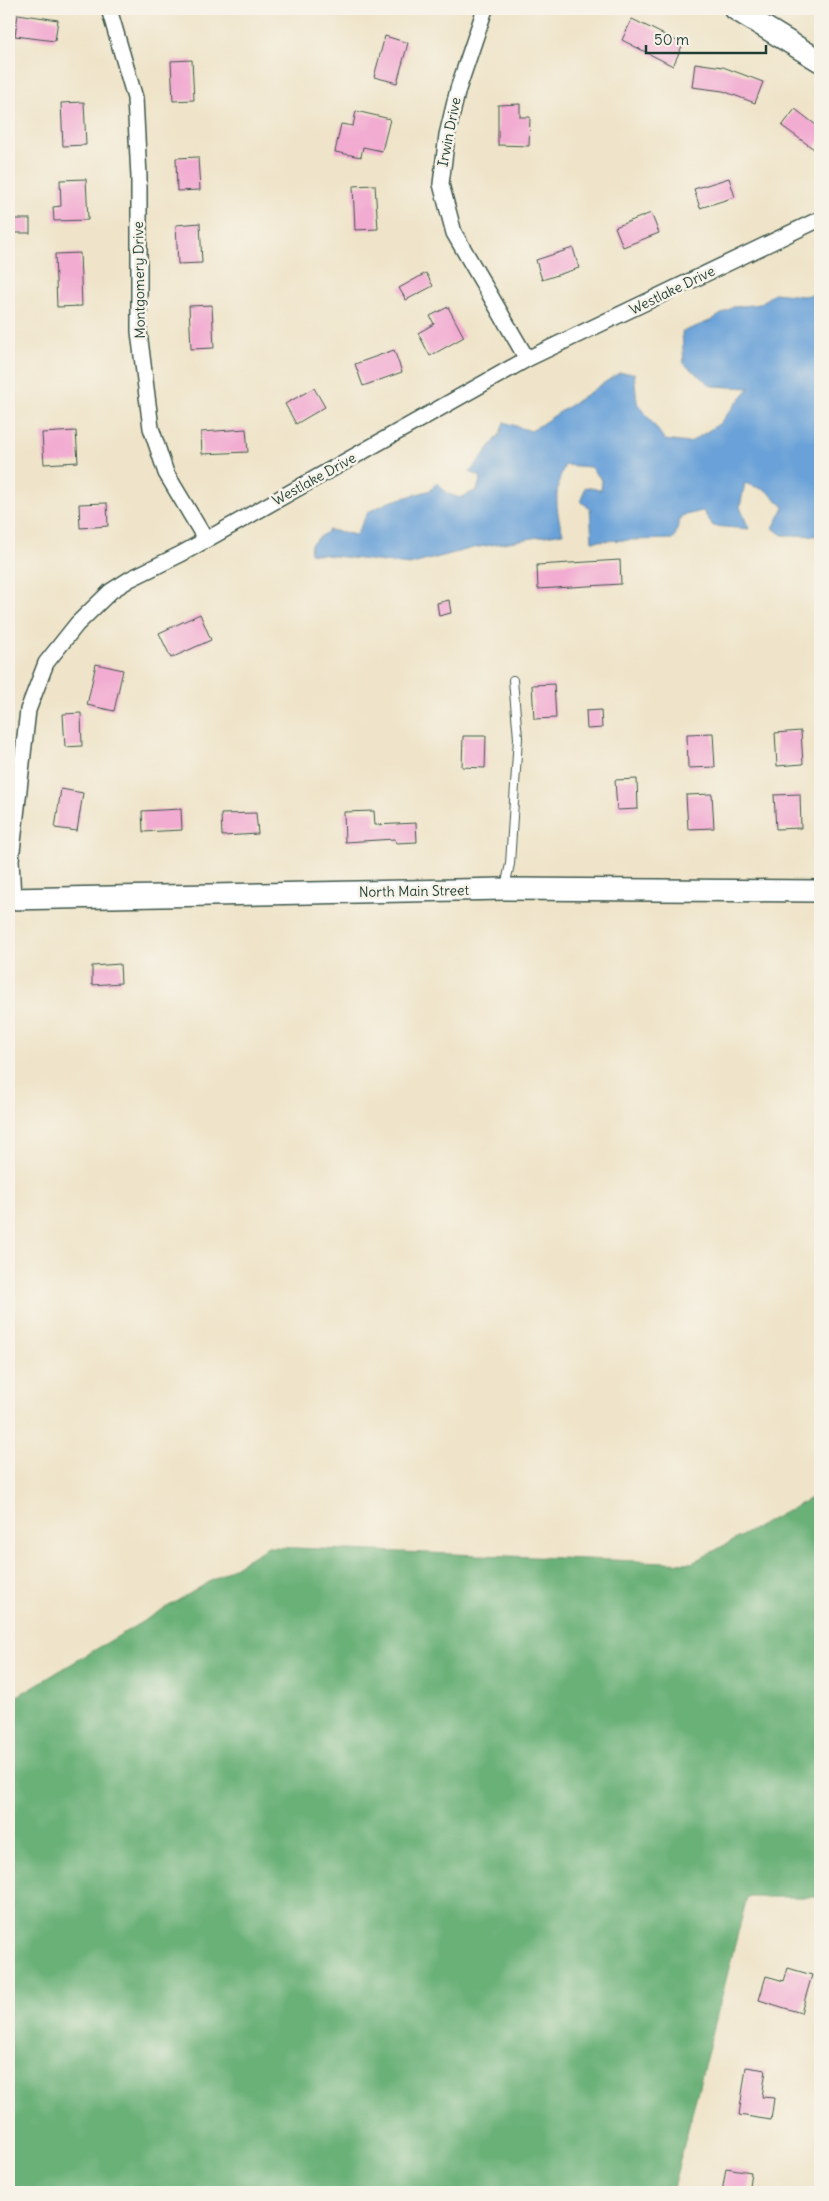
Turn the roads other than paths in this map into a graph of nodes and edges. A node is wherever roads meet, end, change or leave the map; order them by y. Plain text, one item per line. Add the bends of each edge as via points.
1 (109, 9) edge
2 (485, 9) edge
3 (735, 9) edge
4 (820, 61) edge
5 (820, 219) edge
6 (527, 359) junction
7 (206, 540) junction
8 (513, 680) dead end
9 (504, 889) junction
10 (820, 891) edge
11 (11, 899) edge

1 - 7 street, Montgomery Drive via 135,98 139,177 138,332 151,428 166,473
2 - 6 street, Irwin Drive via 458,90 447,135 441,184 454,233
3 - 4 street
5 - 6 street, Westlake Drive
6 - 7 street, Westlake Drive
7 - 11 street, Westlake Drive via 111,591 77,624 46,663 28,710 11,860
8 - 9 lane via 518,738 510,864
9 - 10 street, North Main Street
9 - 11 street, North Main Street

